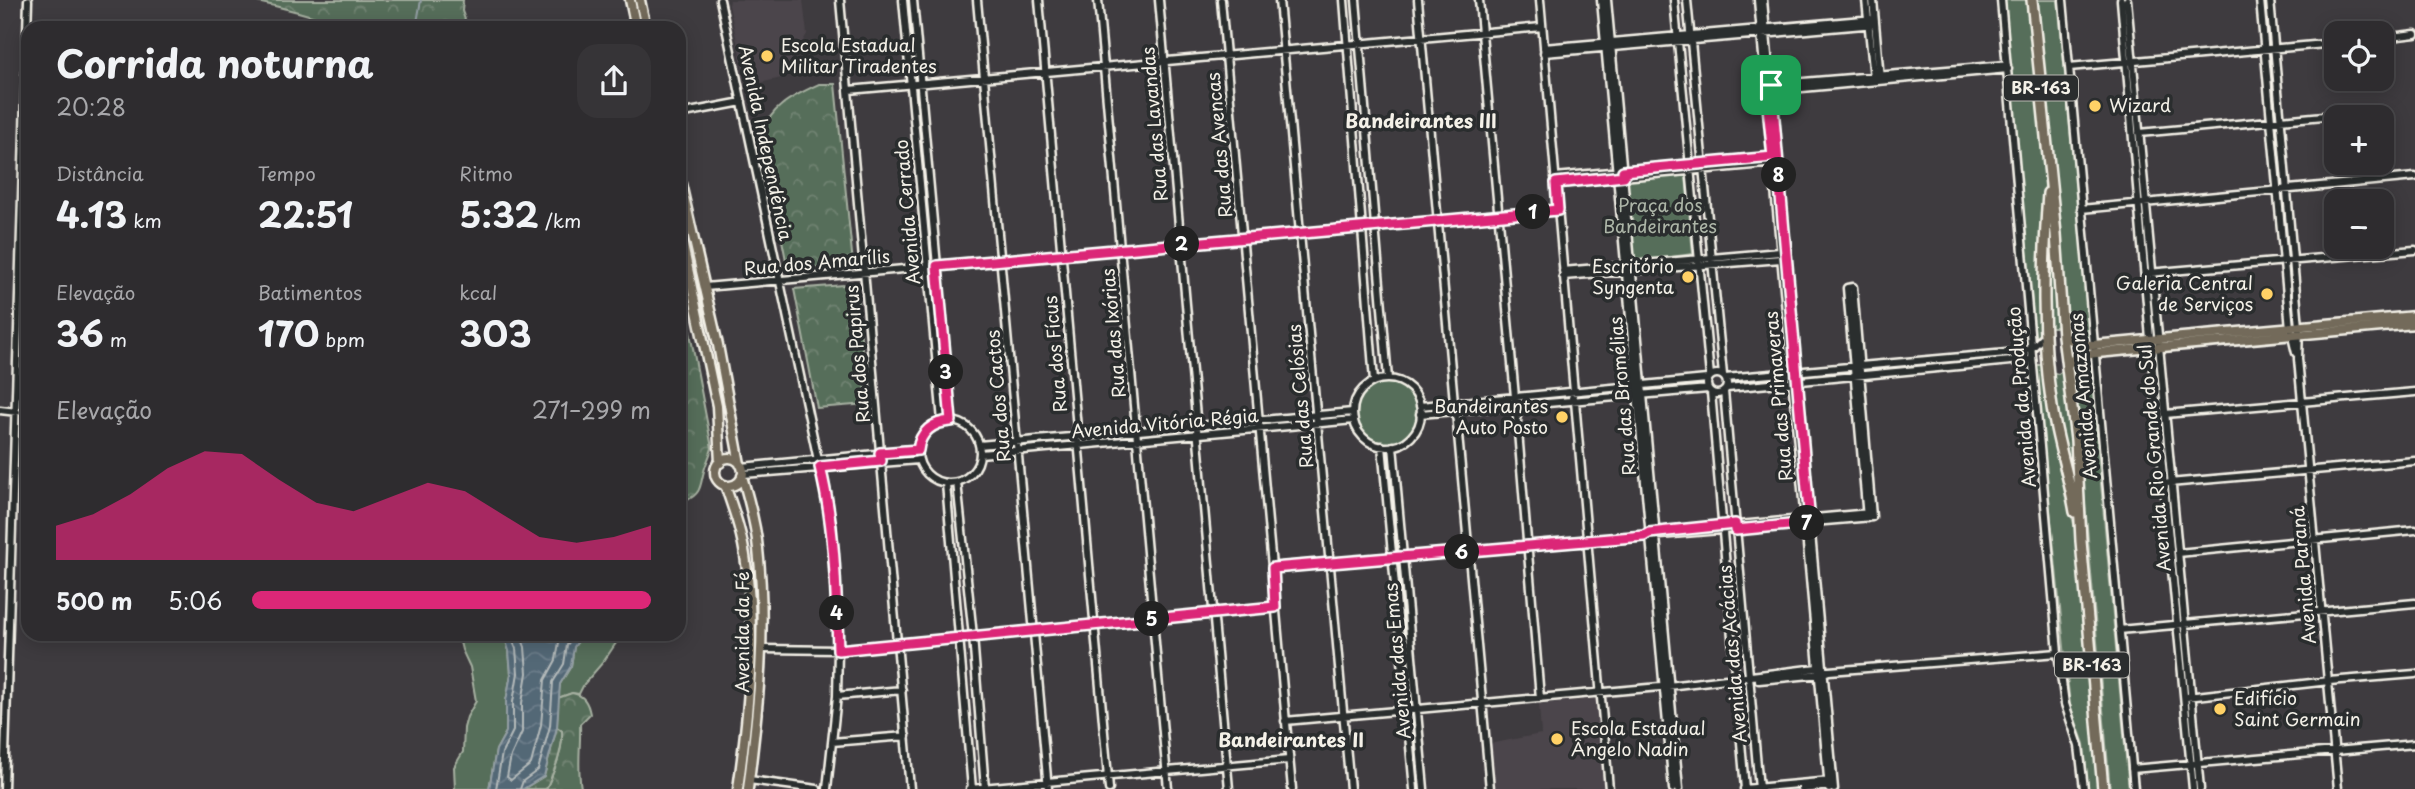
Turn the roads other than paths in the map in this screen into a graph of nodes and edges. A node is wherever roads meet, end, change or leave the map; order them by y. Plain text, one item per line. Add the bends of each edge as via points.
1 (28, 0) edge
2 (630, 0) edge
3 (640, 0) edge
4 (720, 0) edge
5 (840, 0) edge
6 (903, 0) edge
7 (913, 0) edge
8 (977, 0) edge
9 (1038, 0) edge
10 (1098, 0) edge
11 (1159, 0) edge
12 (1221, 0) edge
13 (1279, 0) edge
14 (1344, 0) edge
15 (1356, 0) edge
16 (1419, 0) edge
17 (1479, 0) edge
18 (1540, 0) edge
19 (1601, 0) edge
20 (1607, 0) edge
21 (1674, 0) edge
22 (1687, 0) edge
23 (1761, 0) edge
24 (1866, 0) edge
25 (1873, 0) edge
26 (2001, 0) edge
27 (2063, 0) edge
28 (2121, 0) edge
29 (2127, 0) edge
30 (2260, 0) edge
31 (2270, 0) edge
32 (2033, 2) edge
33 (27, 21) edge
34 (634, 21) edge
35 (644, 21) edge
36 (1871, 21) junction
37 (1542, 27) junction
38 (1763, 31) junction
39 (1482, 32) junction
40 (2415, 34) edge
41 (2394, 37) edge
42 (1422, 38) junction
43 (1690, 38) junction
44 (1678, 39) junction
45 (1360, 44) junction
46 (2324, 44) edge
47 (1348, 45) junction
48 (1608, 45) junction
49 (2265, 50) junction
50 (2274, 50) junction
51 (1283, 51) junction
52 (1544, 51) junction
53 (1226, 56) junction
54 (2130, 61) junction
55 (1164, 62) junction
56 (1104, 67) junction
57 (2007, 67) junction
58 (2069, 67) junction
59 (1045, 72) junction
60 (984, 78) junction
61 (1877, 78) junction
62 (920, 84) junction
63 (910, 85) junction
64 (1769, 88) junction
65 (849, 90) junction
66 (742, 102) junction
67 (686, 113) edge
68 (2324, 116) edge
69 (2281, 119) junction
70 (2271, 120) junction
71 (2139, 133) junction
72 (1775, 160) junction
73 (1690, 168) junction
74 (1703, 168) junction
75 (2050, 170) junction
76 (1620, 174) junction
77 (2415, 177) edge
78 (1555, 180) junction
79 (2287, 190) junction
80 (2278, 191) junction
81 (2143, 204) junction
82 (686, 205) edge
83 (2081, 209) junction
84 (1558, 210) junction
85 (1498, 215) junction
86 (1438, 221) junction
87 (1376, 226) junction
88 (1363, 228) junction
89 (1300, 233) junction
90 (1242, 239) junction
91 (1180, 244) junction
92 (1121, 250) junction
93 (2415, 250) edge
94 (1061, 255) junction
95 (1783, 255) junction
96 (686, 259) edge
97 (2293, 260) junction
98 (1001, 261) junction
99 (1711, 261) junction
100 (2284, 261) junction
101 (21, 262) edge
102 (1698, 262) junction
103 (937, 266) junction
104 (928, 267) junction
105 (1628, 268) junction
106 (865, 273) junction
107 (2148, 273) junction
108 (1563, 274) junction
109 (780, 281) junction
110 (705, 287) junction
111 (1850, 287) dead end
112 (2415, 316) edge
113 (2415, 324) edge
114 (2295, 332) junction
115 (2045, 335) junction
116 (2063, 336) junction
117 (2155, 345) junction
118 (2031, 349) junction
119 (2094, 349) junction
120 (2032, 359) junction
121 (2067, 365) junction
122 (1857, 367) junction
123 (2048, 367) junction
124 (1794, 372) junction
125 (1724, 376) junction
126 (1857, 376) junction
127 (1709, 378) junction
128 (1388, 379) junction
129 (1374, 381) junction
130 (1795, 382) junction
131 (1640, 390) junction
132 (1725, 390) junction
133 (1709, 391) junction
134 (1574, 392) junction
135 (2415, 392) edge
136 (1515, 397) junction
137 (1575, 401) junction
138 (1454, 402) junction
139 (2302, 402) junction
140 (1420, 406) junction
141 (1516, 407) junction
142 (0, 410) edge
143 (17, 412) junction
144 (1353, 412) junction
145 (1456, 412) junction
146 (1420, 414) junction
147 (2165, 414) junction
148 (1317, 420) junction
149 (942, 421) junction
150 (951, 421) junction
151 (1353, 421) junction
152 (1259, 425) junction
153 (1197, 426) junction
154 (1137, 431) junction
155 (1198, 435) junction
156 (1077, 437) junction
157 (1138, 440) junction
158 (1017, 443) junction
159 (979, 445) junction
160 (1078, 446) junction
161 (1382, 446) junction
162 (1393, 446) junction
163 (918, 450) junction
164 (1017, 452) junction
165 (880, 453) junction
166 (980, 454) junction
167 (818, 459) junction
168 (918, 460) junction
169 (881, 461) junction
170 (2415, 461) edge
171 (720, 463) junction
172 (820, 467) junction
173 (2308, 470) junction
174 (742, 471) junction
175 (957, 482) junction
176 (2168, 483) junction
177 (946, 484) junction
178 (725, 485) junction
179 (1807, 521) junction
180 (1736, 527) junction
181 (1721, 529) junction
182 (2415, 530) edge
183 (1651, 535) junction
184 (2315, 540) junction
185 (1587, 541) junction
186 (2081, 541) junction
187 (1527, 546) junction
188 (1468, 551) junction
189 (2178, 553) junction
190 (1403, 557) junction
191 (1393, 558) junction
192 (1330, 563) junction
193 (1273, 568) junction
194 (2415, 603) edge
195 (1275, 607) junction
196 (2321, 612) junction
197 (1213, 613) junction
198 (1153, 619) junction
199 (1094, 624) junction
200 (2181, 625) junction
201 (1034, 630) junction
202 (2119, 630) junction
203 (973, 636) junction
204 (961, 638) junction
205 (897, 644) junction
206 (762, 649) junction
207 (838, 650) junction
208 (2058, 653) junction
209 (1822, 671) junction
210 (2415, 674) edge
211 (1750, 679) junction
212 (1735, 680) junction
213 (2329, 681) junction
214 (1665, 687) junction
215 (902, 690) junction
216 (1600, 692) junction
217 (837, 696) junction
218 (2188, 697) junction
219 (1540, 698) junction
220 (1481, 703) junction
221 (1417, 709) junction
222 (1407, 710) junction
223 (1343, 716) junction
224 (1285, 722) junction
225 (906, 736) junction
226 (832, 742) junction
227 (2415, 744) edge
228 (2335, 751) junction
229 (1289, 760) junction
230 (2194, 764) junction
231 (1227, 766) junction
232 (2132, 769) junction
233 (1167, 771) junction
234 (1108, 777) junction
235 (749, 785) edge
236 (1047, 786) edge
237 (1831, 786) edge
238 (984, 788) edge
239 (1759, 788) edge
240 (4, 789) edge
241 (738, 789) edge
242 (817, 789) edge
243 (827, 789) edge
244 (910, 789) edge
245 (971, 789) edge
246 (1109, 789) edge
247 (1168, 789) edge
248 (1229, 789) edge
249 (1292, 789) edge
250 (1350, 789) edge
251 (1414, 789) edge
252 (1424, 789) edge
253 (1489, 789) edge
254 (1609, 789) edge
255 (1673, 789) edge
256 (1679, 789) edge
257 (1745, 789) edge
258 (1802, 789) edge
259 (2084, 789) edge
260 (2103, 789) edge
261 (2134, 789) edge
262 (2193, 789) edge
263 (2200, 789) edge
264 (2338, 789) edge

1 - 33 street
2 - 34 main road
3 - 35 main road
4 - 66 street, Avenida Independência
5 - 65 street, Rua dos Papirus
6 - 63 street, Avenida Cerrado
7 - 62 street, Avenida Cerrado
8 - 60 street, Rua dos Cactos
9 - 59 street, Rua dos Fícus
10 - 56 street, Rua das Ixórias
11 - 55 street, Rua das Lavandas
12 - 53 street, Rua das Avencas
13 - 51 street, Rua das Celósias
14 - 47 street
15 - 45 street
16 - 42 street
17 - 39 street
18 - 37 street
19 - 48 street, Rua das Bromélias
20 - 48 street, Rua das Bromélias
21 - 44 street
22 - 43 street
23 - 38 street, Rua das Primaveras
24 - 36 street
25 - 36 street
26 - 57 street, Avenida da Produção
27 - 58 street, Avenida Amazonas
28 - 54 street, Avenida Rio Grande do Sul
29 - 54 street, Avenida Rio Grande do Sul
30 - 49 street, Avenida Paraná
31 - 50 street, Avenida Paraná
32 - 75 highway, BR-163
36 - 38 street
36 - 61 street
37 - 39 street
37 - 52 street
38 - 43 street
38 - 64 street, Rua das Primaveras
39 - 42 street
39 - 85 street
40 - 41 street
42 - 45 street
42 - 86 street
43 - 44 street
43 - 74 street
44 - 48 street
44 - 73 street
45 - 47 street
45 - 87 street
46 - 50 street
47 - 51 street
47 - 88 street
48 - 52 street
48 - 76 street, Rua das Bromélias
49 - 50 street
49 - 54 street
49 - 70 street, Avenida Paraná
50 - 69 street, Avenida Paraná
51 - 53 street
51 - 89 street, Rua das Celósias
52 - 78 street
53 - 55 street
53 - 90 street, Rua das Avencas
54 - 58 street
54 - 71 street, Avenida Rio Grande do Sul
54 - 81 street, Avenida Rio Grande do Sul
55 - 56 street
55 - 91 street, Rua das Lavandas
56 - 59 street
56 - 92 street, Rua das Ixórias
57 - 61 street
57 - 118 street, Avenida da Produção
58 - 83 street, Avenida Amazonas
59 - 60 street
59 - 94 street, Rua dos Fícus
60 - 62 street
60 - 98 street, Rua dos Cactos
61 - 64 street
62 - 63 street
62 - 103 street, Avenida Cerrado
63 - 65 street
63 - 104 street, Avenida Cerrado
64 - 72 street, Rua das Primaveras
65 - 106 street, Rua dos Papirus
66 - 67 street
66 - 109 street, Avenida Independência
68 - 69 street
69 - 70 street
69 - 79 street, Avenida Paraná
70 - 71 street
70 - 80 street, Avenida Paraná
71 - 81 street, Avenida Rio Grande do Sul
72 - 74 street
72 - 95 street, Rua das Primaveras
73 - 74 street
73 - 76 street
73 - 102 street
74 - 99 street
75 - 115 highway, BR-163 via 2043,265
75 - 116 highway, BR-163
76 - 78 street
76 - 105 street, Rua das Bromélias
77 - 79 street
78 - 84 street
79 - 80 street
79 - 97 street, Avenida Paraná
80 - 81 street
80 - 100 street, Avenida Paraná
81 - 83 street
81 - 107 street, Avenida Rio Grande do Sul
82 - 110 main road, Avenida da Fé
83 - 119 street, Avenida Amazonas
84 - 85 street, Rua dos Amarílis
84 - 108 street
85 - 86 street, Rua dos Amarílis
85 - 136 street
86 - 87 street, Rua dos Amarílis
86 - 138 street
87 - 88 street, Rua dos Amarílis
87 - 128 street
88 - 89 street, Rua dos Amarílis
88 - 129 street
89 - 90 street, Rua dos Amarílis
89 - 148 street, Rua das Celósias
90 - 91 street, Rua dos Amarílis
90 - 152 street, Rua das Avencas
91 - 92 street, Rua dos Amarílis
91 - 153 street, Rua das Lavandas
92 - 94 street, Rua dos Amarílis
92 - 154 street, Rua das Ixórias
93 - 97 street
94 - 98 street, Rua dos Amarílis
94 - 156 street, Rua dos Fícus
95 - 99 street
95 - 124 street, Rua das Primaveras
96 - 171 main road via 717,406
97 - 100 street
97 - 114 street, Avenida Paraná
98 - 103 street, Rua dos Amarílis
98 - 158 street, Rua dos Cactos
99 - 102 street
99 - 125 street
100 - 107 street
100 - 114 street, Avenida Paraná
101 - 143 street
102 - 105 street
102 - 127 street
103 - 104 street, Rua dos Amarílis
103 - 150 street, Avenida Cerrado
104 - 106 street, Rua dos Amarílis
104 - 149 street, Avenida Cerrado
105 - 108 street
105 - 131 street, Rua das Bromélias
106 - 109 street, Rua dos Amarílis
106 - 165 street, Rua dos Papirus
107 - 117 street, Avenida Rio Grande do Sul
108 - 134 street
109 - 110 street, Rua dos Amarílis
109 - 167 street, Avenida Independência
110 - 174 main road, Avenida da Fé
111 - 122 street
112 - 114 main road
113 - 114 main road
114 - 117 main road
114 - 139 street, Avenida Paraná
115 - 116 highway via 2056,332
115 - 118 street
115 - 123 highway, BR-163
116 - 119 main road
116 - 121 highway, BR-163
117 - 119 main road
117 - 147 street, Avenida Rio Grande do Sul
117 - 176 street, Avenida Rio Grande do Sul
118 - 120 street, Avenida da Produção
118 - 122 street
119 - 121 main road
119 - 202 street, Avenida Amazonas
120 - 123 street
120 - 126 street
120 - 208 street, Avenida da Produção
121 - 123 highway via 2057,371
121 - 186 highway, BR-163
122 - 124 street
122 - 126 street
123 - 186 highway, BR-163
124 - 125 street
124 - 130 street, Rua das Primaveras
125 - 127 street via 1714,373
125 - 132 street
126 - 130 street
126 - 179 street via 1869,515
127 - 131 street
127 - 133 street
128 - 129 street
128 - 140 street via 1411,389
129 - 144 street via 1359,393
130 - 132 street
130 - 179 street, Rua das Primaveras
131 - 133 street
131 - 134 street
131 - 137 street
131 - 183 street, Rua das Bromélias
132 - 133 street
132 - 180 street, Avenida das Acácias
133 - 181 street, Avenida das Acácias
134 - 136 street
134 - 137 street
135 - 139 street
136 - 138 street
136 - 141 street
137 - 141 street
137 - 185 street
138 - 140 street
138 - 145 street via 1459,405
139 - 147 street
139 - 173 street, Avenida Paraná
140 - 146 street
141 - 145 street
141 - 187 street
142 - 143 street
143 - 240 street
144 - 148 street, Avenida Vitória Régia
144 - 151 street
145 - 146 street
145 - 188 street
146 - 162 street via 1415,431
147 - 176 street, Avenida Rio Grande do Sul
148 - 151 street, Avenida Vitória Régia
148 - 152 street, Avenida Vitória Régia
148 - 192 street, Rua das Celósias
149 - 150 street
149 - 163 street via 923,434
150 - 159 street via 966,426
151 - 161 street via 1364,438
152 - 153 street, Avenida Vitória Régia
152 - 155 street, Avenida Vitória Régia
152 - 193 street, Rua das Avencas
153 - 154 street, Avenida Vitória Régia
153 - 155 street, Rua das Lavandas
154 - 156 street, Avenida Vitória Régia
154 - 157 street, Rua das Ixórias
155 - 157 street, Avenida Vitória Régia
155 - 197 street, Rua das Lavandas
156 - 158 street, Avenida Vitória Régia
156 - 160 street, Rua dos Fícus
157 - 160 street, Avenida Vitória Régia
157 - 198 street, Rua das Ixórias
158 - 159 street, Avenida Vitória Régia
158 - 164 street, Rua dos Cactos
159 - 166 street
160 - 164 street, Avenida Vitória Régia
160 - 199 street, Rua dos Fícus
161 - 162 street
161 - 191 street, Avenida das Emas
162 - 190 street, Avenida das Emas
163 - 165 street
163 - 168 street
164 - 166 street, Avenida Vitória Régia
164 - 201 street, Rua dos Cactos
165 - 167 street
165 - 169 street, Rua dos Papirus
166 - 175 street via 973,472
167 - 172 street, Avenida Independência
167 - 174 street
168 - 169 street
168 - 177 street via 928,476
169 - 172 street
169 - 205 street, Rua dos Papirus
170 - 173 street
171 - 174 main road via 730,459
171 - 178 main road via 716,474
172 - 174 street
172 - 207 street, Avenida Independência via 834,544
173 - 176 street
173 - 184 street, Avenida Paraná
174 - 178 main road via 736,485
174 - 206 main road, Avenida da Fé via 758,549
175 - 177 street
175 - 203 street
176 - 189 street, Avenida Rio Grande do Sul
176 - 200 street, Avenida Rio Grande do Sul
177 - 204 street
178 - 241 main road, Avenida da Fé via 744,552 749,609
179 - 180 street
179 - 209 street, Rua das Primaveras
180 - 181 street
180 - 211 street, Avenida das Acácias
181 - 183 street
181 - 212 street, Avenida das Acácias
182 - 184 street
183 - 185 street
183 - 214 street, Rua das Bromélias
184 - 189 street
184 - 196 street, Avenida Paraná
185 - 187 street
185 - 216 street
186 - 260 highway, BR-163
187 - 188 street
187 - 219 street
188 - 190 street
188 - 220 street
189 - 200 street, Avenida Rio Grande do Sul
190 - 191 street
190 - 221 street, Avenida das Emas
191 - 192 street
191 - 222 street, Avenida das Emas
192 - 193 street
192 - 223 street, Rua das Celósias
193 - 195 street, Rua das Avencas
194 - 196 street
195 - 197 street
195 - 224 street, Rua das Avencas
196 - 200 street
196 - 213 street, Avenida Paraná
197 - 198 street
197 - 231 street, Rua das Lavandas
198 - 199 street
198 - 233 street, Rua das Ixórias
199 - 201 street
199 - 234 street, Rua dos Fícus
200 - 202 street
200 - 218 street, Avenida Rio Grande do Sul
201 - 203 street
201 - 236 street, Rua dos Cactos
202 - 232 street, Avenida Amazonas
203 - 204 street
203 - 238 street
204 - 205 street
204 - 245 street
205 - 207 street
205 - 215 street, Rua dos Papirus
206 - 207 street
206 - 235 main road, Avenida da Fé
207 - 217 street, Avenida Independência
208 - 209 street
208 - 259 street, Avenida da Produção
209 - 211 street
209 - 237 street, Rua das Primaveras
210 - 213 street
211 - 212 street
211 - 239 street, Avenida das Acácias
212 - 214 street
212 - 257 street, Avenida das Acácias
213 - 218 street
213 - 228 street, Avenida Paraná
214 - 216 street
214 - 255 street, Rua das Bromélias
214 - 256 street, Rua das Bromélias
215 - 217 street
215 - 225 street, Rua dos Papirus
216 - 219 street
216 - 254 street
217 - 226 street, Avenida Independência
218 - 230 street, Avenida Rio Grande do Sul
219 - 220 street
220 - 221 street
220 - 253 street
221 - 222 street
221 - 252 street, Avenida das Emas
222 - 223 street
222 - 251 street, Avenida das Emas
223 - 224 street
223 - 250 street, Rua das Celósias
224 - 229 street, Rua das Avencas
225 - 226 street
225 - 244 street, Rua dos Papirus
226 - 243 street, Avenida Independência
227 - 228 street
228 - 230 street
228 - 264 street, Avenida Paraná
229 - 231 street
229 - 249 street, Rua das Avencas
230 - 232 street
230 - 262 street, Avenida Rio Grande do Sul
230 - 263 street, Avenida Rio Grande do Sul
231 - 233 street
231 - 248 street, Rua das Lavandas
232 - 261 street, Avenida Amazonas
233 - 234 street
233 - 247 street, Rua das Ixórias
234 - 236 street
234 - 246 street, Rua dos Fícus
235 - 242 street
236 - 238 street
237 - 239 street
237 - 258 street
238 - 245 street
239 - 257 street

